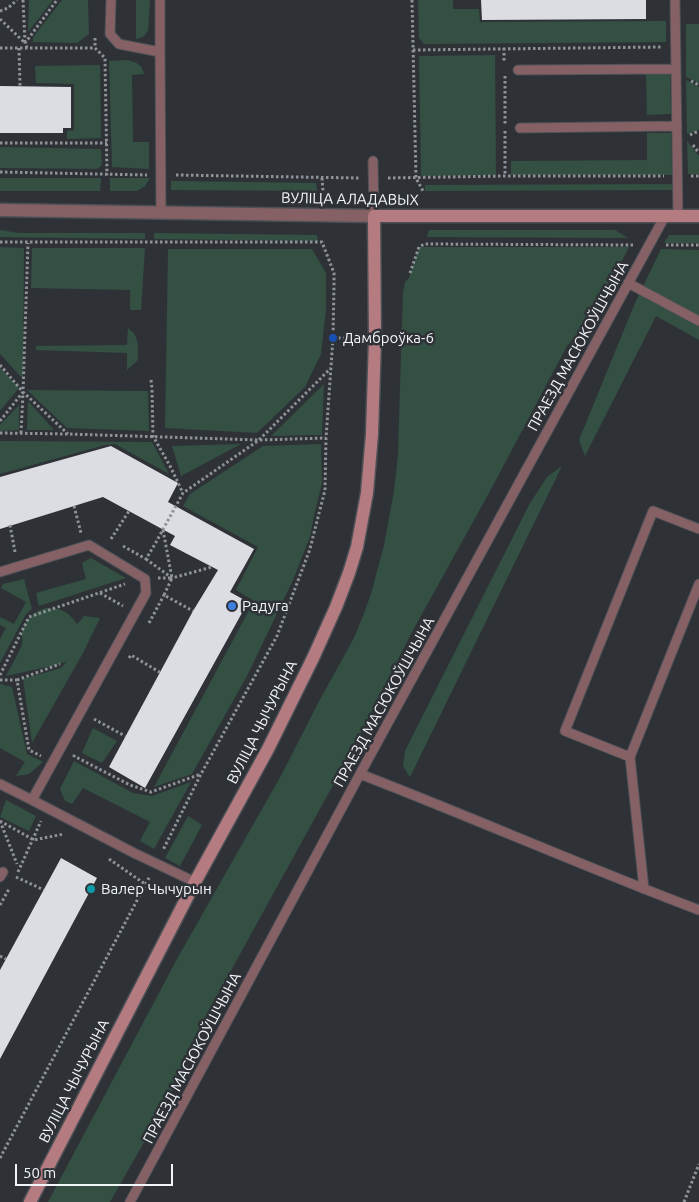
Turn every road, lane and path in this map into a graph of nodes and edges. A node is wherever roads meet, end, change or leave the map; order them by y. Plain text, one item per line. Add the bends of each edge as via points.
1 (17, 0) edge
2 (23, 0) edge
3 (58, 0) edge
4 (111, 0) edge
5 (160, 0) edge
6 (412, 0) edge
7 (675, 0) edge
8 (0, 11) edge
9 (0, 19) edge
10 (94, 29) dead end
11 (25, 43) junction
12 (662, 47) dead end
13 (0, 48) edge
14 (19, 48) junction
15 (26, 48) junction
16 (95, 48) junction
17 (504, 48) junction
18 (413, 50) junction
19 (160, 52) junction
20 (105, 58) junction
21 (114, 58) dead end
22 (504, 65) dead end
23 (676, 69) junction
24 (518, 70) dead end
25 (504, 74) dead end
26 (20, 86) dead end
27 (677, 126) junction
28 (520, 128) dead end
29 (0, 143) edge
30 (107, 143) junction
31 (373, 161) dead end
32 (0, 172) edge
33 (107, 175) junction
34 (161, 175) junction
35 (505, 176) junction
36 (678, 176) junction
37 (322, 178) junction
38 (373, 178) junction
39 (416, 178) junction
40 (322, 191) dead end
41 (423, 191) dead end
42 (0, 210) edge
43 (161, 213) junction
44 (374, 216) junction
45 (665, 216) junction
46 (678, 216) junction
47 (699, 216) edge
48 (323, 237) dead end
49 (0, 242) edge
50 (322, 242) junction
51 (28, 243) junction
52 (649, 245) junction
53 (699, 245) edge
54 (410, 273) dead end
55 (628, 283) junction
56 (699, 321) edge
57 (333, 338) junction
58 (374, 339) junction
59 (0, 365) edge
60 (331, 368) junction
61 (151, 380) dead end
62 (23, 392) junction
63 (0, 421) edge
64 (0, 433) edge
65 (21, 433) junction
66 (68, 434) junction
67 (153, 436) junction
68 (326, 438) junction
69 (259, 440) junction
70 (183, 493) junction
71 (74, 506) dead end
72 (129, 511) dead end
73 (10, 525) dead end
74 (699, 529) edge
75 (163, 530) junction
76 (88, 532) dead end
77 (104, 536) dead end
78 (111, 539) junction
79 (24, 549) dead end
80 (15, 552) junction
81 (7, 555) dead end
82 (146, 559) junction
83 (212, 567) dead end
84 (0, 572) edge
85 (172, 578) junction
86 (145, 579) junction
87 (699, 584) edge
88 (99, 593) junction
89 (130, 609) dead end
90 (193, 611) dead end
91 (126, 663) dead end
92 (60, 664) dead end
93 (161, 673) dead end
94 (0, 675) edge
95 (0, 680) edge
96 (17, 680) junction
97 (90, 726) dead end
98 (125, 736) dead end
99 (78, 749) dead end
100 (630, 757) junction
101 (53, 763) junction
102 (201, 774) junction
103 (360, 774) junction
104 (0, 784) edge
105 (32, 800) junction
106 (42, 820) dead end
107 (0, 821) edge
108 (64, 830) dead end
109 (34, 840) junction
110 (108, 858) dead end
111 (156, 864) junction
112 (19, 870) junction
113 (194, 882) junction
114 (146, 884) junction
115 (644, 889) junction
116 (44, 890) dead end
117 (699, 910) edge
118 (0, 956) edge
119 (6, 959) dead end
120 (0, 1158) edge
121 (699, 1164) edge
122 (30, 1202) edge
123 (130, 1202) edge
124 (684, 1202) edge

1 - 8 path
2 - 11 path
3 - 11 path
4 - 19 lane via 110,34 119,44
5 - 19 lane
6 - 18 path
7 - 23 lane
9 - 11 path
10 - 16 path
11 - 15 path
12 - 17 path
13 - 14 path
14 - 15 path
14 - 26 path
15 - 16 path
16 - 20 path
17 - 18 path
17 - 22 path
18 - 39 path
19 - 34 lane
20 - 21 path
20 - 30 path
23 - 24 lane
23 - 27 lane
25 - 35 path
27 - 28 lane
27 - 36 lane
29 - 30 path
30 - 33 path
31 - 38 lane
32 - 33 path
33 - 34 path
34 - 37 path
34 - 43 lane
35 - 36 path
35 - 39 path
36 - 46 lane
37 - 38 path
37 - 40 path
38 - 39 path
38 - 44 lane
39 - 41 path
42 - 43 street, ВУЛІЦА АЛАДАВЫХ
43 - 44 street, ВУЛІЦА АЛАДАВЫХ
44 - 45 main road, ВУЛІЦА АЛАДАВЫХ
44 - 58 main road, ВУЛІЦА ЧЫЧУРЫНА
45 - 46 main road, ВУЛІЦА АЛАДАВЫХ
45 - 52 lane, ПРАЕЗД МАСЮКОЎШЧЫНА
46 - 47 main road, ВУЛІЦА АЛАДАВЫХ
48 - 50 path
49 - 51 path
50 - 51 path
50 - 57 path via 334,273
51 - 62 path
52 - 53 path
52 - 54 path via 424,244 419,248
52 - 55 lane, ПРАЕЗД МАСЮКОЎШЧЫНА
55 - 56 lane
55 - 103 lane, ПРАЕЗД МАСЮКОЎШЧЫНА
57 - 58 path
57 - 60 path
58 - 113 main road, ВУЛІЦА ЧЫЧУРЫНА via 372,434 358,547 313,658 268,749
59 - 62 path
60 - 68 path
60 - 69 path
61 - 67 path
62 - 63 path
62 - 65 path
62 - 66 path
64 - 65 path
65 - 66 path
66 - 67 path
67 - 69 path
67 - 70 path
68 - 69 path
68 - 102 path via 325,490 310,549 278,636
69 - 70 path
70 - 75 path
71 - 76 path via 80,533
72 - 78 path
73 - 80 path
74 - 100 lane via 653,511 565,731
75 - 82 path
75 - 85 path
77 - 78 path
78 - 82 path
79 - 80 path
80 - 81 path
82 - 85 path
83 - 85 path
84 - 86 lane via 89,544
85 - 86 path
85 - 90 path via 164,596
86 - 88 path
86 - 101 lane via 146,593
87 - 100 lane
88 - 89 path
88 - 94 path via 29,617
91 - 93 path via 131,655
92 - 96 path
95 - 96 path
96 - 101 path via 29,750
97 - 98 path via 94,719
99 - 102 path via 74,756 130,786 151,792
100 - 115 lane
101 - 105 lane
102 - 111 path
103 - 115 lane
103 - 123 lane, ПРАЕЗД МАСЮКОЎШЧЫНА
104 - 105 lane
105 - 111 lane
106 - 109 path
107 - 109 path
107 - 112 path
108 - 109 path via 71,833
109 - 112 path
110 - 114 path
111 - 113 lane
111 - 114 path
112 - 116 path via 15,877
113 - 122 main road, ВУЛІЦА ЧЫЧУРЫНА
114 - 120 path
115 - 117 lane
118 - 119 path
121 - 124 path

